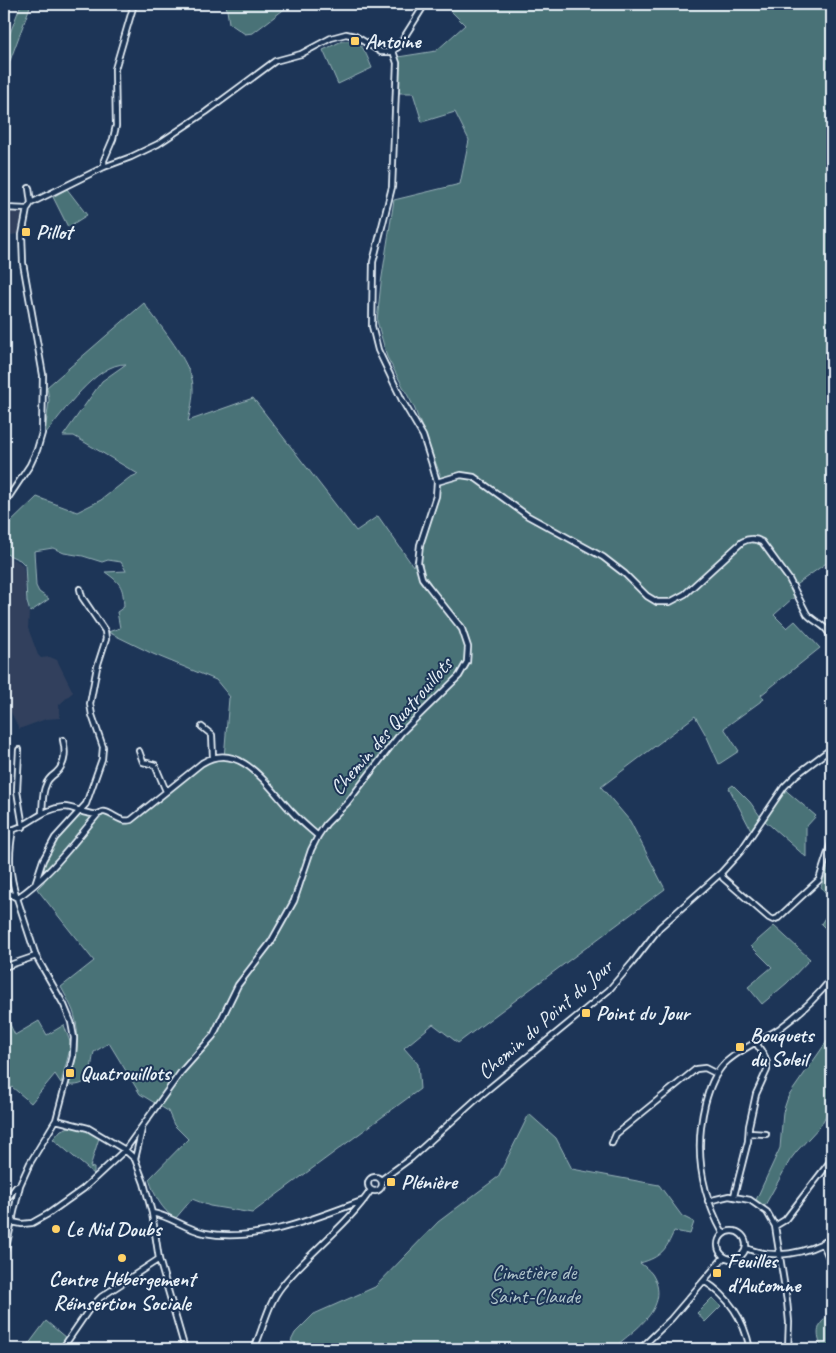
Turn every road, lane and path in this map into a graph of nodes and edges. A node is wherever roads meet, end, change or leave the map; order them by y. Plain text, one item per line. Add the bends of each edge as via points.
1 (134, 4) edge
2 (424, 4) edge
3 (393, 51) junction
4 (104, 167) junction
5 (29, 188) dead end
6 (31, 203) junction
7 (4, 208) edge
8 (27, 209) junction
9 (437, 482) junction
10 (4, 504) edge
11 (80, 589) dead end
12 (832, 640) edge
13 (202, 727) dead end
14 (63, 740) dead end
15 (832, 748) edge
16 (19, 750) dead end
17 (139, 751) dead end
18 (213, 757) junction
19 (166, 791) junction
20 (79, 811) junction
21 (42, 812) junction
22 (98, 814) junction
23 (23, 827) junction
24 (13, 830) junction
25 (4, 832) edge
26 (318, 836) junction
27 (832, 840) edge
28 (721, 873) junction
29 (35, 884) junction
30 (4, 890) edge
31 (17, 898) junction
32 (36, 956) junction
33 (4, 968) edge
34 (832, 978) edge
35 (756, 1043) junction
36 (717, 1074) junction
37 (56, 1120) junction
38 (142, 1128) junction
39 (749, 1133) junction
40 (766, 1134) dead end
41 (612, 1143) dead end
42 (125, 1150) junction
43 (832, 1158) edge
44 (136, 1159) junction
45 (381, 1180) junction
46 (20, 1185) junction
47 (371, 1190) junction
48 (734, 1196) junction
49 (364, 1200) junction
50 (708, 1201) junction
51 (4, 1203) edge
52 (348, 1206) junction
53 (152, 1213) junction
54 (353, 1213) junction
55 (4, 1215) edge
56 (12, 1220) junction
57 (775, 1226) junction
58 (723, 1234) junction
59 (832, 1238) edge
60 (823, 1244) junction
61 (746, 1248) junction
62 (781, 1255) junction
63 (4, 1256) edge
64 (724, 1256) junction
65 (159, 1259) junction
66 (832, 1273) edge
67 (704, 1281) junction
68 (62, 1349) edge
69 (185, 1349) edge
70 (254, 1349) edge
71 (640, 1349) edge
72 (750, 1349) edge
73 (788, 1349) edge

1 - 4 street via 115,69 116,126
2 - 3 street
3 - 4 street via 381,52 351,35 331,38 301,54 275,61 158,144
3 - 9 street, Chemin des Quatrouillots via 397,63 392,187 373,262 372,326 378,350 423,436
4 - 6 street
5 - 6 street
6 - 8 street
7 - 8 street
8 - 10 street via 22,235 23,263 43,375 42,433 30,465
9 - 12 street via 461,475 474,477 528,516 603,557 657,602 670,602 685,594 734,548 748,539 758,540 792,584 807,614 825,626
9 - 26 street, Chemin des Quatrouillots via 418,563 422,578 462,629 468,647 467,662 459,676 390,746
11 - 20 street via 105,631 106,639 90,704 103,747 102,760 86,804
13 - 18 street via 212,735
14 - 21 street via 64,761 60,770 46,782
15 - 28 street, Chemin du Point du Jour via 784,787 740,852
16 - 23 street via 17,791
17 - 19 street via 143,762 155,765
18 - 19 street
18 - 26 street via 227,756 244,763
19 - 22 street via 127,821 106,812
20 - 21 street via 63,807
20 - 22 street
20 - 29 street via 55,838
21 - 23 street
22 - 29 street
23 - 24 street
24 - 25 street
24 - 31 street via 9,869
26 - 38 street, Chemin des Quatrouillots via 294,901 271,942 238,985 213,1036 156,1104
27 - 28 street via 819,880 773,920
28 - 45 street, Chemin du Point du Jour via 660,927 609,990
29 - 31 street
30 - 31 street
31 - 32 street
32 - 33 street
32 - 37 street via 64,1004 72,1022 74,1038 73,1056
34 - 35 street via 802,1010
35 - 36 street via 740,1051
35 - 39 street via 764,1055 767,1070 756,1094
36 - 41 street via 705,1068 696,1069 616,1134
36 - 50 street via 708,1093 700,1134 701,1172
37 - 42 street via 88,1128
37 - 46 street
38 - 42 street, Chemin des Quatrouillots
38 - 44 street, Chemin des Quatrouillots
39 - 40 street
39 - 48 street
42 - 44 street
42 - 56 street, Chemin des Quatrouillots via 83,1189 48,1214 32,1223
43 - 57 street via 785,1220
44 - 53 street
45 - 47 street via 380,1189
45 - 47 street via 371,1178 368,1184
46 - 51 street
46 - 56 street
47 - 49 street
48 - 50 street
48 - 57 street via 759,1205
49 - 52 street
49 - 54 street
50 - 58 street
52 - 53 street via 284,1226 232,1236 193,1230 164,1214
52 - 54 street
53 - 65 street
54 - 70 street via 281,1287
55 - 56 street
56 - 63 street
57 - 62 street
58 - 61 street via 732,1230 741,1233
58 - 64 street via 718,1245
59 - 60 street
60 - 62 street via 803,1252
60 - 66 street
61 - 62 street
61 - 64 street via 737,1258
62 - 73 street via 789,1322
64 - 67 street
65 - 68 street via 101,1297
65 - 69 street
67 - 71 street via 667,1324
67 - 72 street via 736,1311

